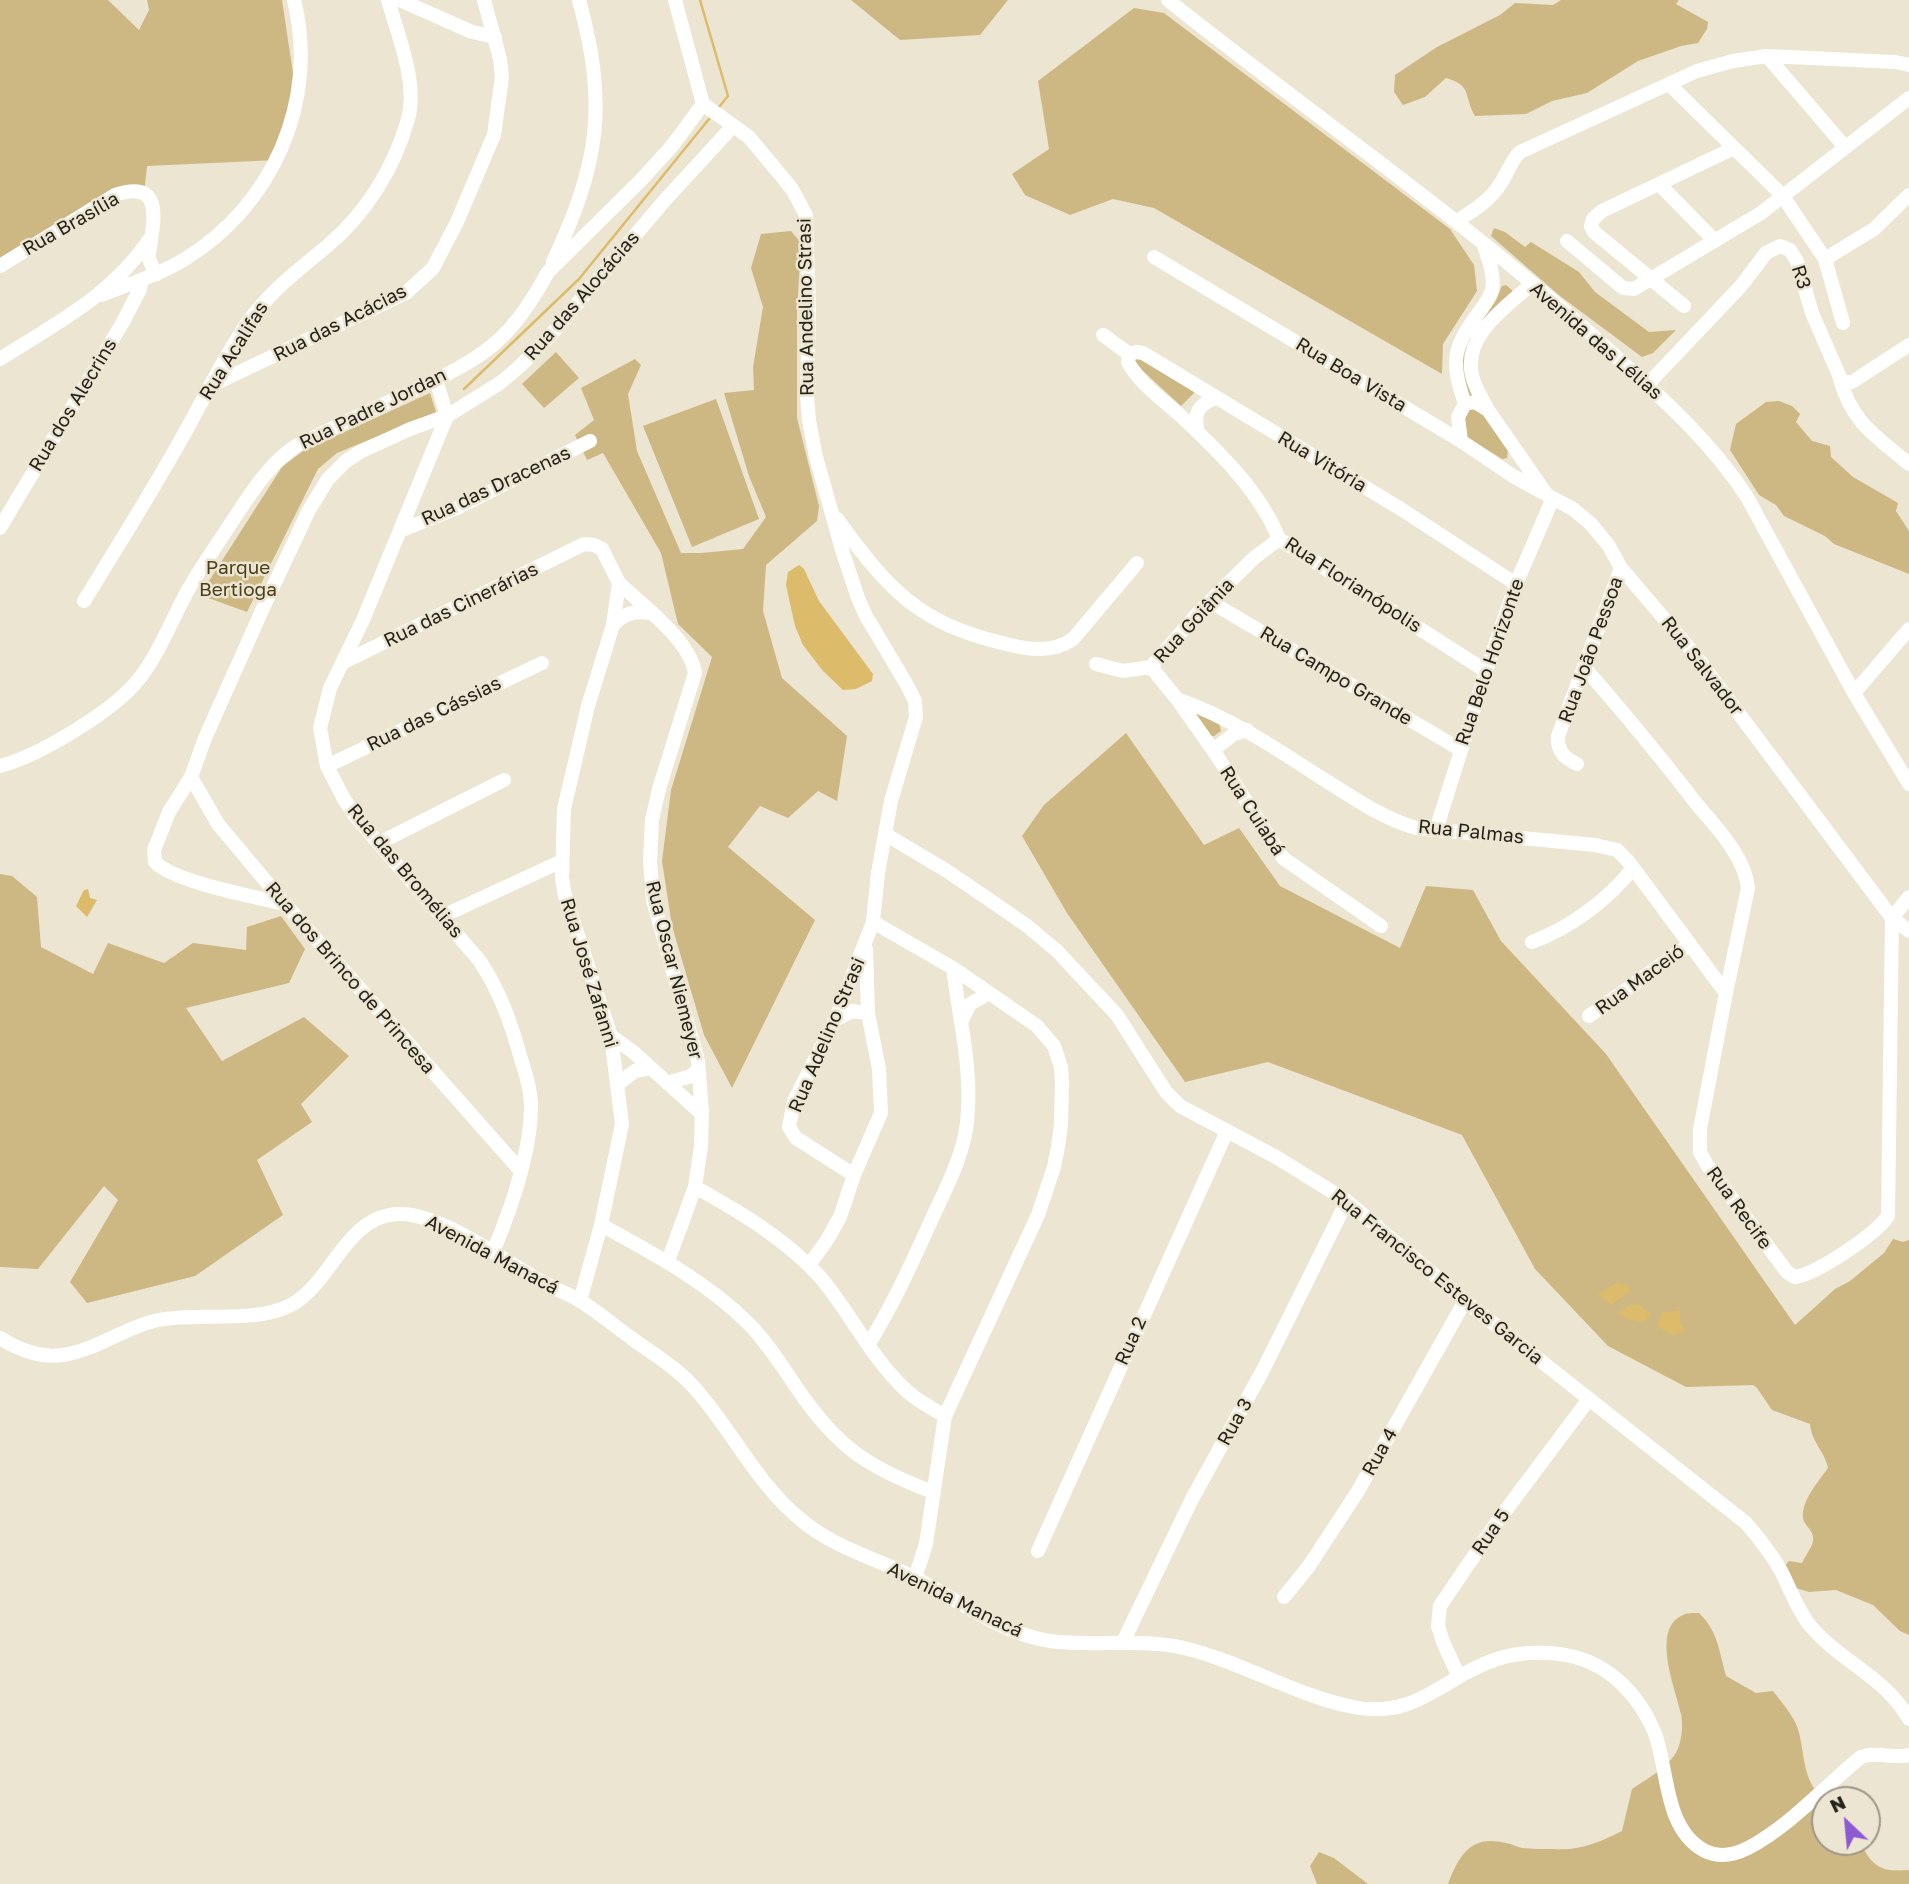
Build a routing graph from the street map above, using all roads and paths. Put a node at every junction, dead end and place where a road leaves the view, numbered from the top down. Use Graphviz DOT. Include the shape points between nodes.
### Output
graph roads {
  1 [pos="294,0"];
  2 [pos="388,0"];
  3 [pos="400,0"];
  4 [pos="484,0"];
  5 [pos="579,0"];
  6 [pos="675,0"];
  7 [pos="1168,0"];
  8 [pos="495,37"];
  9 [pos="1767,56"];
  10 [pos="1909,65"];
  11 [pos="1670,85"];
  12 [pos="1909,98"];
  13 [pos="703,104"];
  14 [pos="733,126"];
  15 [pos="1845,147"];
  16 [pos="1734,148"];
  17 [pos="1659,184"];
  18 [pos="1782,195"];
  19 [pos="1909,195"];
  20 [pos="1457,221"];
  21 [pos="570,223"];
  22 [pos="154,233"];
  23 [pos="587,233"];
  24 [pos="1567,241"];
  25 [pos="1715,241"];
  26 [pos="1482,242"];
  27 [pos="1154,257"];
  28 [pos="1825,259"];
  29 [pos="0,265"];
  30 [pos="548,272"];
  31 [pos="157,274"];
  32 [pos="1651,279"];
  33 [pos="141,280"];
  34 [pos="1532,284"];
  35 [pos="101,295"];
  36 [pos="1684,306"];
  37 [pos="1843,323"];
  38 [pos="1103,335"];
  39 [pos="1909,345"];
  40 [pos="1128,356"];
  41 [pos="0,359"];
  42 [pos="1840,379"];
  43 [pos="436,380"];
  44 [pos="1647,385"];
  45 [pos="210,386"];
  46 [pos="1215,398"];
  47 [pos="1465,404"];
  48 [pos="1488,410"];
  49 [pos="447,416"];
  50 [pos="1198,432"];
  51 [pos="590,441"];
  52 [pos="1461,441"];
  53 [pos="1518,453"];
  54 [pos="1909,464"];
  55 [pos="1503,470"];
  56 [pos="1550,496"];
  57 [pos="832,512"];
  58 [pos="0,528"];
  59 [pos="402,530"];
  60 [pos="1279,539"];
  61 [pos="1138,564"];
  62 [pos="1621,568"];
  63 [pos="619,583"];
  64 [pos="1516,584"];
  65 [pos="84,601"];
  66 [pos="1211,602"];
  67 [pos="649,613"];
  68 [pos="613,625"];
  69 [pos="1909,629"];
  70 [pos="342,663"];
  71 [pos="542,663"];
  72 [pos="1096,664"];
  73 [pos="1151,667"];
  74 [pos="1585,668"];
  75 [pos="1486,671"];
  76 [pos="1854,694"];
  77 [pos="1177,699"];
  78 [pos="1247,730"];
  79 [pos="1213,750"];
  80 [pos="1461,750"];
  81 [pos="1577,764"];
  82 [pos="0,765"];
  83 [pos="327,766"];
  84 [pos="191,777"];
  85 [pos="505,780"];
  86 [pos="1909,784"];
  87 [pos="1436,830"];
  88 [pos="886,834"];
  89 [pos="379,843"];
  90 [pos="562,861"];
  91 [pos="1633,868"];
  92 [pos="1909,897"];
  93 [pos="285,904"];
  94 [pos="443,916"];
  95 [pos="1892,918"];
  96 [pos="873,922"];
  97 [pos="1381,926"];
  98 [pos="1909,931"];
  99 [pos="1532,942"];
  100 [pos="1690,944"];
  101 [pos="865,945"];
  102 [pos="953,968"];
  103 [pos="989,993"];
  104 [pos="1726,993"];
  105 [pos="869,1013"];
  106 [pos="1590,1016"];
  107 [pos="835,1020"];
  108 [pos="960,1024"];
  109 [pos="611,1036"];
  110 [pos="651,1068"];
  111 [pos="698,1069"];
  112 [pos="667,1083"];
  113 [pos="618,1084"];
  114 [pos="702,1114"];
  115 [pos="1227,1131"];
  116 [pos="520,1170"];
  117 [pos="854,1175"];
  118 [pos="695,1187"];
  119 [pos="1347,1201"];
  120 [pos="601,1225"];
  121 [pos="493,1252"];
  122 [pos="668,1261"];
  123 [pos="809,1265"];
  124 [pos="580,1301"];
  125 [pos="1465,1301"];
  126 [pos="0,1338"];
  127 [pos="868,1345"];
  128 [pos="1589,1399"];
  129 [pos="945,1416"];
  130 [pos="933,1492"];
  131 [pos="1038,1551"];
  132 [pos="915,1578"];
  133 [pos="1284,1597"];
  134 [pos="1123,1642"];
  135 [pos="1459,1677"];
  136 [pos="1909,1719"];
  137 [pos="1909,1755"];
  1 -- 31 [label="street" via="300,75 291,124 277,160 263,185 205,247"];
  2 -- 45 [label="street, Rua Acalifas" via="411,94 409,116 392,162 355,218 262,304"];
  3 -- 8 [label="street" via="472,32"];
  4 -- 8 [label="street, Rua das Acácias"];
  5 -- 21 [label="street" via="593,56 596,126 588,170"];
  6 -- 13 [label="street"];
  7 -- 20 [label="street, Avenida das Lélias"];
  8 -- 45 [label="street, Rua das Acácias" via="502,76 494,135 433,268 397,298"];
  9 -- 10 [label="street"];
  9 -- 11 [label="street" via="1697,71"];
  9 -- 15 [label="street"];
  11 -- 16 [label="street"];
  11 -- 20 [label="street" via="1520,152 1498,189"];
  12 -- 15 [label="street"];
  13 -- 14 [label="street, Rua Andelino Strasi"];
  13 -- 23 [label="street, Rua Padre Jordan" via="672,146"];
  14 -- 49 [label="street, Rua das Alocácias" via="536,351 500,383"];
  14 -- 57 [label="street, Rua Andelino Strasi" via="763,152 806,215 809,420"];
  15 -- 18 [label="street"];
  16 -- 17 [label="street"];
  16 -- 18 [label="street"];
  17 -- 25 [label="street"];
  17 -- 32 [label="street" via="1602,211 1591,226"];
  18 -- 25 [label="street"];
  18 -- 28 [label="street"];
  19 -- 28 [label="street" via="1874,229"];
  20 -- 26 [label="street, Avenida das Lélias"];
  21 -- 23 [label="street"];
  21 -- 30 [label="street"];
  22 -- 29 [label="street, Rua Brasília" via="151,201 144,194 127,191"];
  22 -- 31 [label="street, Rua Brasília" via="149,258"];
  22 -- 35 [label="street"];
  23 -- 30 [label="street, Rua Padre Jordan"];
  24 -- 32 [label="street" via="1623,288 1634,289"];
  25 -- 32 [label="street"];
  26 -- 34 [label="street, Avenida das Lélias"];
  26 -- 47 [label="street" via="1492,287 1456,354"];
  27 -- 52 [label="street, Rua Boa Vista"];
  28 -- 37 [label="street"];
  30 -- 43 [label="street, Rua Padre Jordan" via="503,335 474,359"];
  31 -- 33 [label="street"];
  32 -- 36 [label="street"];
  33 -- 35 [label="street"];
  33 -- 58 [label="street, Rua dos Alecrins" via="123,322"];
  34 -- 44 [label="street, Avenida das Lélias"];
  34 -- 48 [label="street, Rua Salvador" via="1501,310 1476,342 1471,369"];
  35 -- 41 [label="street"];
  38 -- 40 [label="street"];
  39 -- 42 [label="street" via="1852,382"];
  40 -- 46 [label="street, Rua Vitória" via="1143,353"];
  40 -- 50 [label="street, Rua Florianópolis" via="1140,379"];
  42 -- 44 [label="street, R3" via="1812,313 1797,261 1790,250 1780,246 1766,253 1741,286"];
  42 -- 54 [label="street" via="1845,398 1863,425"];
  43 -- 49 [label="street"];
  43 -- 82 [label="street, Rua Padre Jordan" via="281,456 188,589 131,689 47,747"];
  44 -- 76 [label="street, Avenida das Lélias" via="1699,433 1732,474"];
  45 -- 65 [label="street, Rua Acalifas"];
  46 -- 50 [label="street" via="1197,411"];
  46 -- 64 [label="street, Rua Vitória"];
  47 -- 48 [label="street" via="1475,402"];
  47 -- 52 [label="street" via="1458,417"];
  48 -- 53 [label="street, Rua Salvador"];
  49 -- 59 [label="street, Rua das Bromélias"];
  49 -- 84 [label="street, Rua das Alocácias" via="360,452 328,479 264,606"];
  50 -- 60 [label="street, Rua Florianópolis" via="1254,494"];
  51 -- 59 [label="street, Rua das Dracenas" via="457,508"];
  52 -- 55 [label="street, Rua Boa Vista"];
  53 -- 55 [label="street"];
  53 -- 56 [label="street, Rua Salvador"];
  55 -- 56 [label="street, Rua Boa Vista"];
  56 -- 62 [label="street, Rua Salvador" via="1591,524"];
  56 -- 64 [label="street, Rua Belo Horizonte"];
  57 -- 61 [label="street" via="883,579 927,616 1015,646 1037,649 1066,644"];
  57 -- 88 [label="street, Rua Andelino Strasi" via="866,616 915,701 916,718"];
  59 -- 70 [label="street, Rua das Bromélias"];
  60 -- 66 [label="street, Rua Goiânia"];
  60 -- 75 [label="street, Rua Florianópolis"];
  62 -- 74 [label="street, Rua João Pessoa"];
  62 -- 95 [label="street, Rua Salvador" via="1695,655"];
  63 -- 67 [label="street, Rua Oscar Niemeyer"];
  63 -- 68 [label="street, Rua José Zafanni"];
  63 -- 70 [label="street, Rua das Cinerárias" via="602,549 579,546"];
  64 -- 75 [label="street, Rua Belo Horizonte"];
  66 -- 73 [label="street, Rua Goiânia"];
  66 -- 80 [label="street, Rua Campo Grande"];
  67 -- 68 [label="street" via="631,612"];
  67 -- 111 [label="street, Rua Oscar Niemeyer" via="681,643 695,673 659,789 650,861 653,900"];
  68 -- 90 [label="street, Rua José Zafanni" via="588,706 565,809"];
  69 -- 76 [label="street"];
  70 -- 83 [label="street, Rua das Bromélias" via="320,728"];
  71 -- 83 [label="street, Rua das Cássias"];
  72 -- 73 [label="street, Rua Goiânia" via="1123,671"];
  73 -- 77 [label="street, Rua Cuiabá"];
  74 -- 81 [label="street, Rua João Pessoa" via="1558,743 1561,752"];
  74 -- 104 [label="street, Rua Recife" via="1668,767 1745,874 1748,888"];
  75 -- 80 [label="street, Rua Belo Horizonte"];
  76 -- 86 [label="street, Avenida das Lélias"];
  77 -- 78 [label="street, Rua Palmas"];
  77 -- 79 [label="street, Rua Cuiabá"];
  78 -- 79 [label="street"];
  78 -- 87 [label="street, Rua Palmas" via="1379,813 1405,825"];
  79 -- 97 [label="street, Rua Cuiabá" via="1283,858"];
  80 -- 87 [label="street, Rua Belo Horizonte"];
  83 -- 89 [label="street, Rua das Bromélias" via="344,799"];
  84 -- 93 [label="street, Rua dos Brinco de Princesa" via="218,824"];
  84 -- 93 [label="street" via="159,835 154,857 158,865 198,881"];
  85 -- 89 [label="street"];
  87 -- 91 [label="street, Rua Palmas" via="1610,847 1623,854"];
  88 -- 96 [label="street, Rua Adelino Strasi"];
  88 -- 115 [label="street, Rua Francisco Esteves Garcia" via="1041,937 1117,1015 1173,1100"];
  89 -- 94 [label="street, Rua das Bromélias"];
  90 -- 94 [label="street"];
  90 -- 109 [label="street, Rua José Zafanni" via="565,896"];
  91 -- 99 [label="street" via="1618,887 1566,926"];
  91 -- 100 [label="street, Rua Palmas"];
  92 -- 95 [label="street"];
  93 -- 116 [label="street, Rua dos Brinco de Princesa"];
  94 -- 116 [label="street, Rua das Bromélias" via="496,986 514,1035 531,1108"];
  95 -- 98 [label="street, Rua Salvador"];
  95 -- 104 [label="street, Rua Recife" via="1890,1210 1878,1229 1800,1276 1787,1272 1700,1152 1700,1129"];
  96 -- 101 [label="street, Rua Adelino Strasi"];
  96 -- 102 [label="street"];
  100 -- 104 [label="street, Rua Palmas"];
  100 -- 106 [label="street, Rua Maceió"];
  101 -- 105 [label="street"];
  101 -- 107 [label="street, Rua Adelino Strasi"];
  102 -- 103 [label="street"];
  102 -- 108 [label="street"];
  103 -- 108 [label="street" via="970,1004"];
  103 -- 129 [label="street" via="1037,1026 1054,1046 1061,1067 1061,1124 1054,1167 1038,1215"];
  105 -- 107 [label="street" via="852,1011"];
  105 -- 117 [label="street" via="880,1069 881,1113"];
  107 -- 117 [label="street, Rua Adelino Strasi" via="794,1101 789,1127 796,1138"];
  108 -- 127 [label="street" via="967,1070 967,1122 961,1148 909,1274"];
  109 -- 110 [label="street"];
  109 -- 113 [label="street, Rua José Zafanni"];
  110 -- 112 [label="street"];
  110 -- 113 [label="street"];
  111 -- 112 [label="street"];
  111 -- 114 [label="street, Rua Oscar Niemeyer"];
  112 -- 114 [label="street"];
  113 -- 120 [label="street, Rua José Zafanni" via="622,1124"];
  114 -- 118 [label="street, Rua Oscar Niemeyer"];
  115 -- 119 [label="street, Rua Francisco Esteves Garcia"];
  115 -- 131 [label="street, Rua 2"];
  116 -- 121 [label="street, Rua das Bromélias"];
  117 -- 123 [label="street" via="827,1241"];
  118 -- 122 [label="street, Rua Oscar Niemeyer"];
  118 -- 123 [label="street" via="741,1212"];
  119 -- 125 [label="street, Rua Francisco Esteves Garcia"];
  119 -- 134 [label="street, Rua 3"];
  120 -- 122 [label="street"];
  120 -- 124 [label="street, Rua José Zafanni"];
  121 -- 124 [label="street, Avenida Manacá"];
  121 -- 126 [label="street, Avenida Manacá" via="419,1216 390,1215 358,1232 298,1300 277,1310 162,1320 64,1355 44,1356"];
  122 -- 130 [label="street" via="750,1325 839,1440 877,1469"];
  123 -- 127 [label="street"];
  124 -- 132 [label="street, Avenida Manacá" via="686,1378 765,1484 803,1522 825,1538"];
  125 -- 128 [label="street, Rua Francisco Esteves Garcia"];
  125 -- 133 [label="street, Rua 4" via="1358,1491"];
  127 -- 129 [label="street" via="909,1393"];
  128 -- 135 [label="street, Rua 5" via="1440,1606 1438,1626"];
  128 -- 136 [label="street, Rua Francisco Esteves Garcia" via="1746,1523 1772,1554 1807,1621 1834,1649 1880,1682"];
  129 -- 130 [label="street"];
  130 -- 132 [label="street" via="926,1544"];
  132 -- 134 [label="street, Avenida Manacá" via="1020,1635 1048,1641"];
  134 -- 135 [label="street, Avenida Manacá" via="1186,1649 1299,1692 1369,1710 1405,1706"];
  135 -- 137 [label="street, Avenida Manacá" via="1492,1660 1529,1654 1570,1656 1602,1669 1628,1689 1655,1734 1677,1820 1692,1842 1723,1856 1772,1833 1861,1757"];
}
